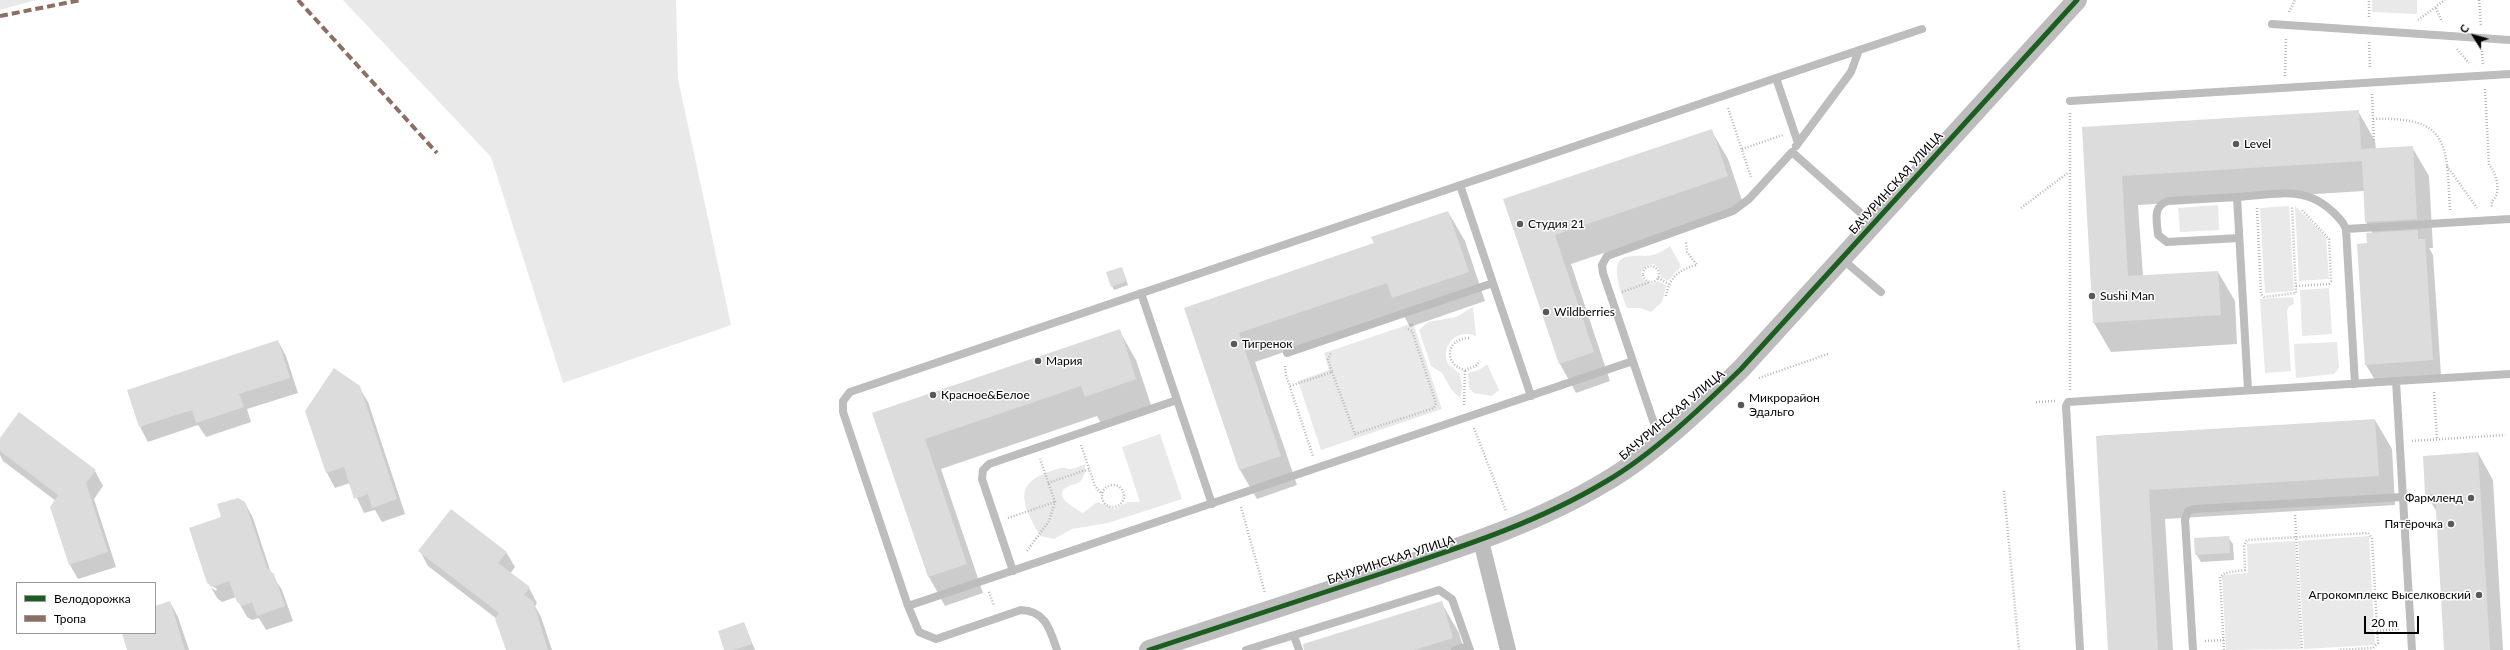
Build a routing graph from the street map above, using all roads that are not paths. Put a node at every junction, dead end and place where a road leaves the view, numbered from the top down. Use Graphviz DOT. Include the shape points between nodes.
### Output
graph roads {
  1 [pos="2077,0"];
  2 [pos="2272,24"];
  3 [pos="1922,29"];
  4 [pos="2510,40"];
  5 [pos="1859,50"];
  6 [pos="2510,74"];
  7 [pos="1776,78"];
  8 [pos="2070,101"];
  9 [pos="1798,143"];
  10 [pos="1792,152"];
  11 [pos="1460,185"];
  12 [pos="2237,197"];
  13 [pos="2510,219"];
  14 [pos="1873,224"];
  15 [pos="2346,229"];
  16 [pos="2239,238"];
  17 [pos="1842,259"];
  18 [pos="1493,283"];
  19 [pos="1881,292"];
  20 [pos="1141,293"];
  21 [pos="1287,353"];
  22 [pos="1633,361"];
  23 [pos="2510,374"];
  24 [pos="2396,381"];
  25 [pos="2355,384"];
  26 [pos="2248,390"];
  27 [pos="1531,396"];
  28 [pos="1177,400"];
  29 [pos="1660,441"];
  30 [pos="2403,496"];
  31 [pos="1212,504"];
  32 [pos="1480,541"];
  33 [pos="1013,571"];
  34 [pos="908,606"];
  35 [pos="1294,636"];
  36 [pos="2192,646"];
  37 [pos="1469,648"];
  38 [pos="1057,650"];
  39 [pos="1149,650"];
  40 [pos="1246,650"];
  41 [pos="1299,650"];
  42 [pos="1455,650"];
  43 [pos="1508,650"];
  44 [pos="2080,650"];
  45 [pos="2412,650"];
  1 -- 14 [label="street, БАЧУРИНСКАЯ УЛИЦА"];
  2 -- 4 [label="lane"];
  3 -- 5 [label="lane"];
  5 -- 7 [label="lane"];
  5 -- 9 [label="lane" via="1851,72"];
  6 -- 8 [label="lane"];
  7 -- 9 [label="lane"];
  7 -- 11 [label="lane"];
  9 -- 10 [label="lane"];
  10 -- 14 [label="lane"];
  10 -- 22 [label="lane" via="1756,191 1733,211 1607,256 1602,269"];
  11 -- 18 [label="lane"];
  11 -- 20 [label="lane"];
  12 -- 15 [label="lane" via="2298,193 2308,195 2340,219"];
  12 -- 16 [label="lane"];
  12 -- 16 [label="lane" via="2163,202 2157,211 2158,235 2170,242"];
  13 -- 15 [label="lane"];
  14 -- 17 [label="street, БАЧУРИНСКАЯ УЛИЦА"];
  15 -- 25 [label="lane"];
  16 -- 26 [label="lane"];
  17 -- 19 [label="lane"];
  17 -- 29 [label="street, БАЧУРИНСКАЯ УЛИЦА" via="1741,369 1694,414"];
  18 -- 21 [label="lane"];
  18 -- 27 [label="lane"];
  20 -- 28 [label="lane"];
  20 -- 34 [label="lane" via="850,392 845,396 843,412"];
  22 -- 27 [label="lane"];
  22 -- 29 [label="lane"];
  23 -- 24 [label="lane"];
  24 -- 25 [label="lane"];
  24 -- 30 [label="lane"];
  25 -- 26 [label="lane"];
  26 -- 44 [label="lane" via="2070,401 2066,406"];
  27 -- 31 [label="lane"];
  28 -- 31 [label="lane"];
  28 -- 33 [label="lane" via="1036,447 989,464 983,470 982,479"];
  29 -- 32 [label="street, БАЧУРИНСКАЯ УЛИЦА" via="1629,466 1578,498"];
  30 -- 36 [label="lane" via="2194,509 2186,513"];
  30 -- 45 [label="lane"];
  31 -- 33 [label="lane"];
  32 -- 39 [label="street, БАЧУРИНСКАЯ УЛИЦА"];
  32 -- 43 [label="street"];
  33 -- 34 [label="lane"];
  34 -- 38 [label="lane" via="919,632 936,638 1021,610 1038,614 1048,624"];
  35 -- 37 [label="lane" via="1439,590 1452,599"];
  35 -- 40 [label="lane"];
  35 -- 41 [label="lane"];
  37 -- 42 [label="lane"];
}
